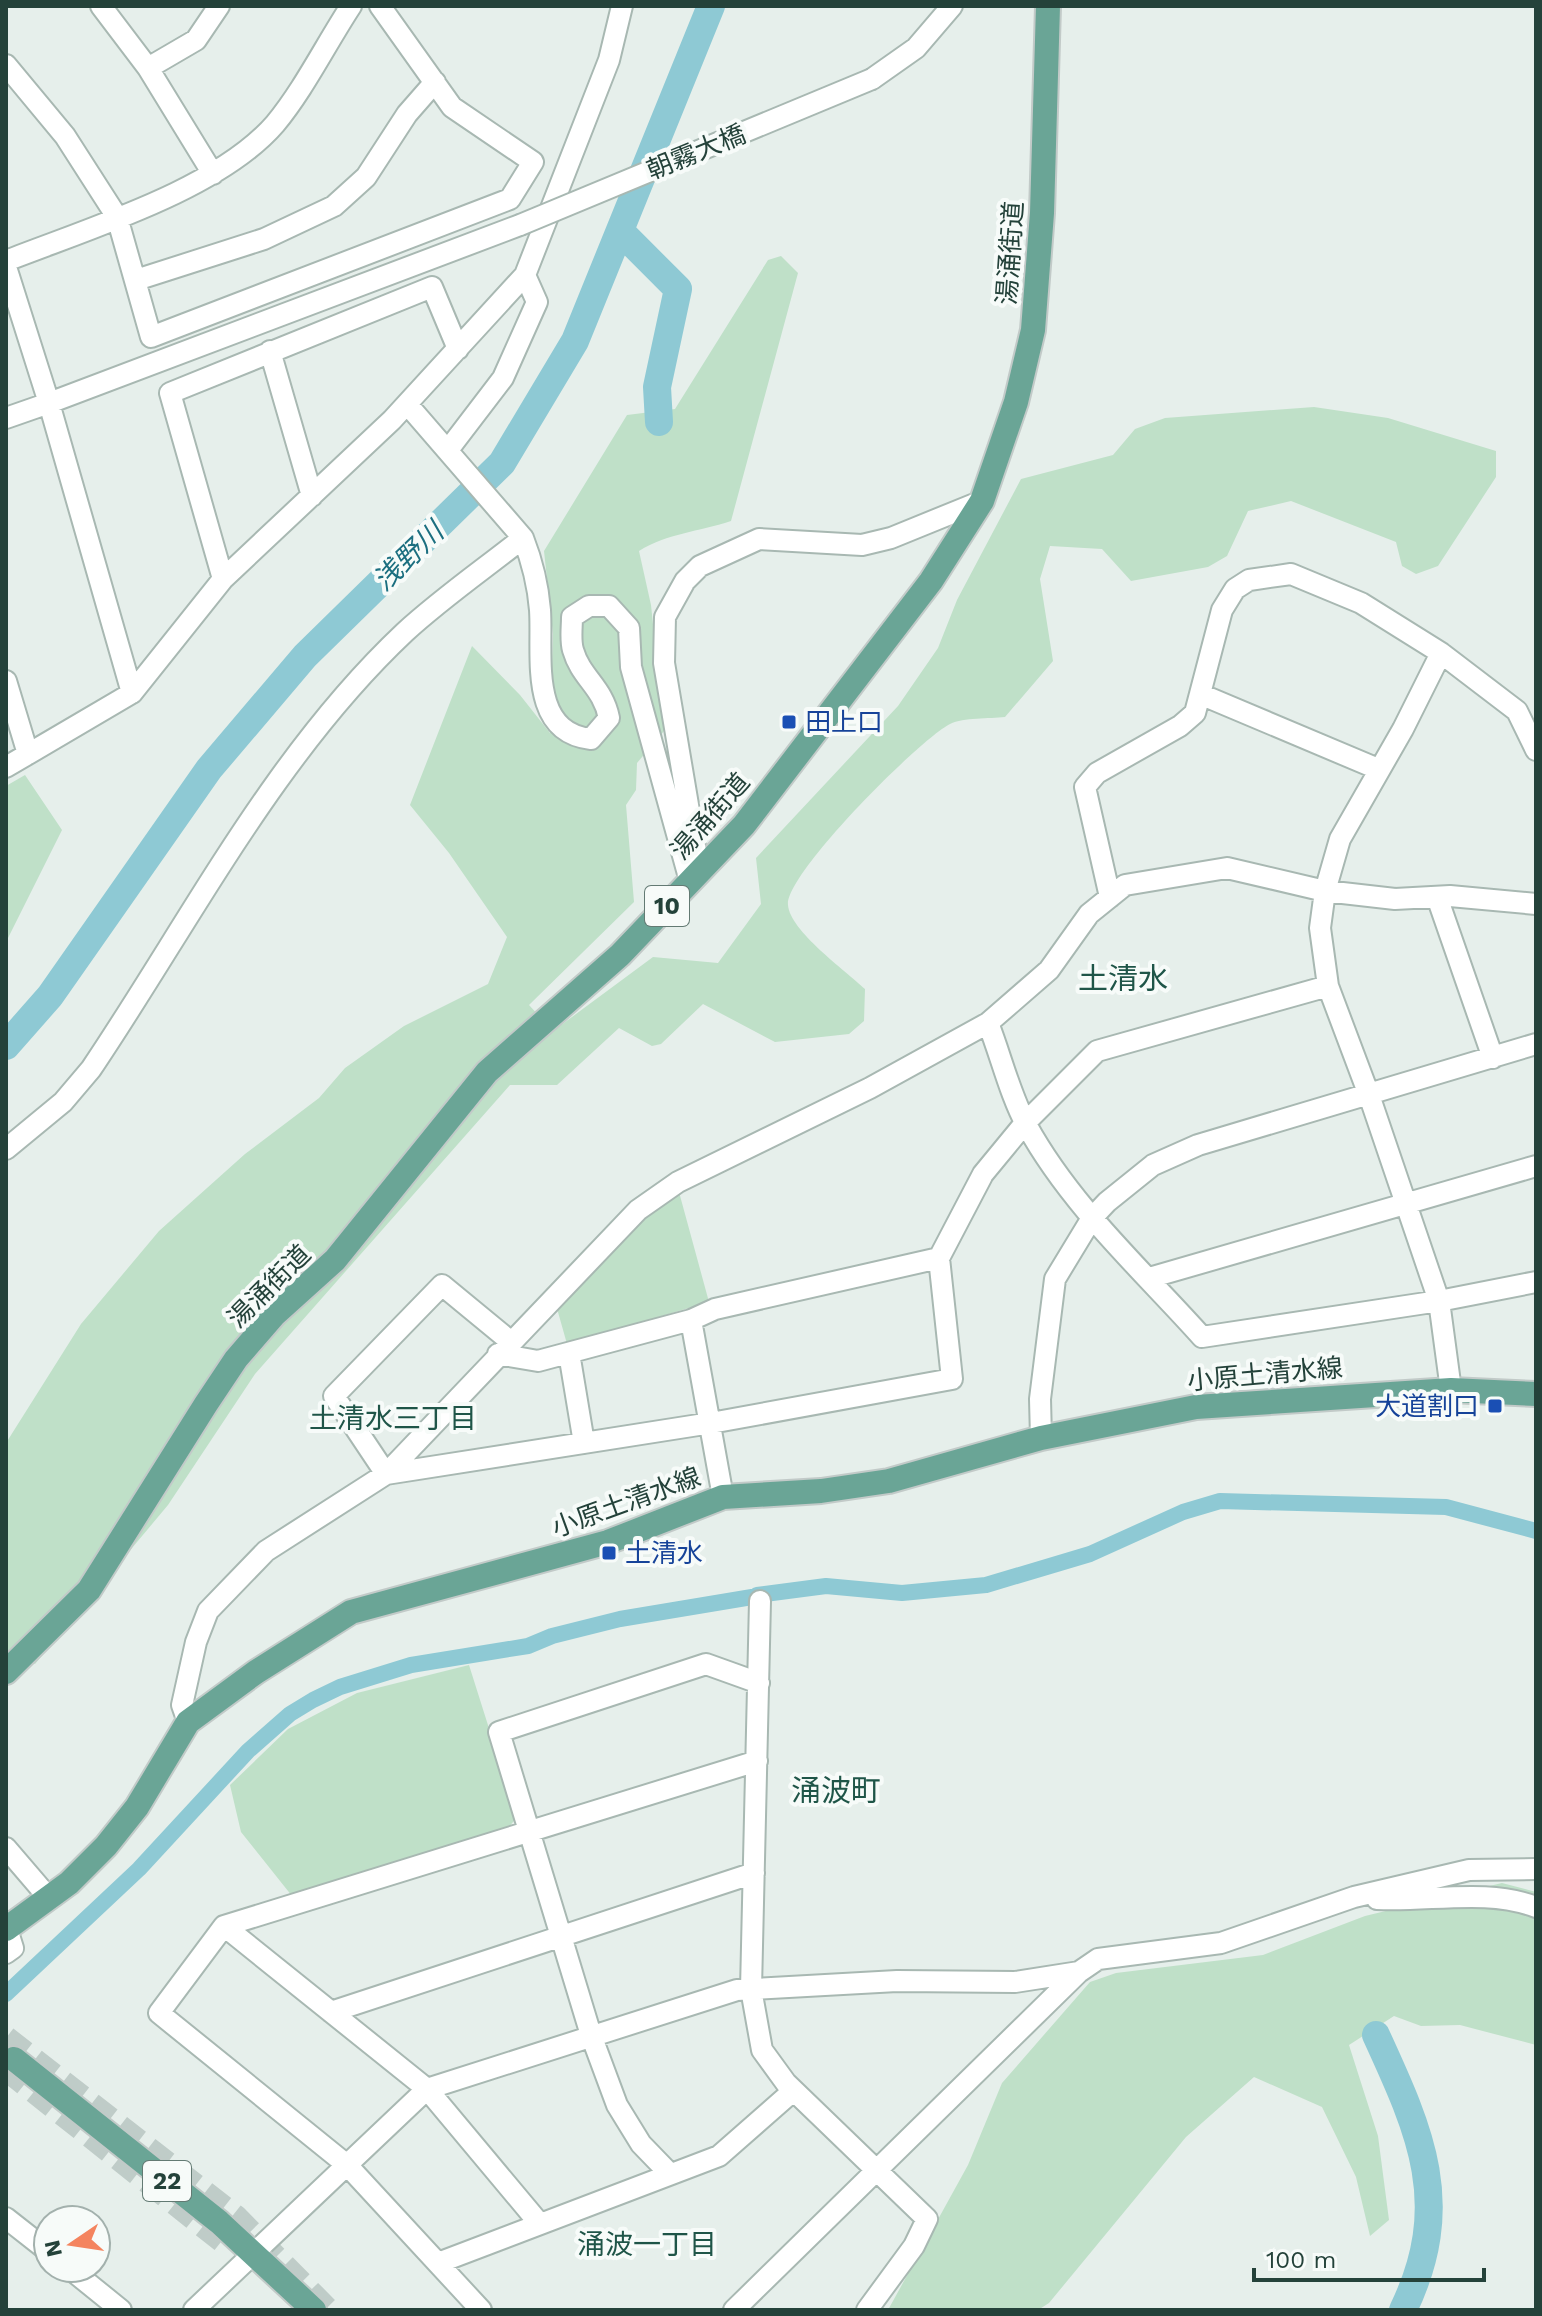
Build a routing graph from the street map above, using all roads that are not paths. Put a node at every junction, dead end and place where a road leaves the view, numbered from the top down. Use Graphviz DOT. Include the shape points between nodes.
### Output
graph roads {
  1 [pos="101,6"];
  2 [pos="219,6"];
  3 [pos="351,6"];
  4 [pos="380,6"];
  5 [pos="622,6"];
  6 [pos="952,6"];
  7 [pos="1048,6"];
  8 [pos="6,65"];
  9 [pos="148,68"];
  10 [pos="435,82"];
  11 [pos="213,174"];
  12 [pos="117,217"];
  13 [pos="6,264"];
  14 [pos="525,275"];
  15 [pos="136,280"];
  16 [pos="458,349"];
  17 [pos="270,351"];
  18 [pos="49,403"];
  19 [pos="407,404"];
  20 [pos="6,418"];
  21 [pos="450,453"];
  22 [pos="312,496"];
  23 [pos="982,501"];
  24 [pos="518,531"];
  25 [pos="223,579"];
  26 [pos="1441,653"];
  27 [pos="6,681"];
  28 [pos="132,693"];
  29 [pos="1200,694"];
  30 [pos="1536,750"];
  31 [pos="28,754"];
  32 [pos="6,767"];
  33 [pos="1378,769"];
  34 [pos="695,876"];
  35 [pos="1325,891"];
  36 [pos="1110,897"];
  37 [pos="1437,897"];
  38 [pos="1536,904"];
  39 [pos="1328,986"];
  40 [pos="988,1023"];
  41 [pos="1536,1044"];
  42 [pos="1493,1058"];
  43 [pos="1369,1095"];
  44 [pos="1025,1123"];
  45 [pos="6,1149"];
  46 [pos="1536,1166"];
  47 [pos="1404,1203"];
  48 [pos="1092,1218"];
  49 [pos="939,1258"];
  50 [pos="1149,1278"];
  51 [pos="1536,1282"];
  52 [pos="1439,1301"];
  53 [pos="691,1320"];
  54 [pos="504,1348"];
  55 [pos="569,1353"];
  56 [pos="1451,1390"];
  57 [pos="1536,1394"];
  58 [pos="711,1423"];
  59 [pos="1041,1438"];
  60 [pos="584,1443"];
  61 [pos="386,1474"];
  62 [pos="723,1497"];
  63 [pos="760,1601"];
  64 [pos="6,1672"];
  65 [pos="759,1683"];
  66 [pos="188,1722"];
  67 [pos="757,1761"];
  68 [pos="529,1831"];
  69 [pos="6,1848"];
  70 [pos="1536,1869"];
  71 [pos="754,1873"];
  72 [pos="48,1897"];
  73 [pos="1354,1897"];
  74 [pos="1536,1907"];
  75 [pos="224,1926"];
  76 [pos="6,1929"];
  77 [pos="561,1935"];
  78 [pos="6,1953"];
  79 [pos="1079,1972"];
  80 [pos="751,1989"];
  81 [pos="331,2012"];
  82 [pos="591,2035"];
  83 [pos="14,2059"];
  84 [pos="427,2089"];
  85 [pos="793,2091"];
  86 [pos="347,2165"];
  87 [pos="875,2169"];
  88 [pos="670,2174"];
  89 [pos="6,2218"];
  90 [pos="539,2223"];
  91 [pos="32,2238"];
  92 [pos="256,2253"];
  93 [pos="438,2263"];
  94 [pos="89,2284"];
  95 [pos="121,2310"];
  96 [pos="194,2310"];
  97 [pos="314,2310"];
  98 [pos="481,2310"];
  99 [pos="734,2310"];
  100 [pos="867,2310"];
  1 -- 9 [label="street"];
  2 -- 9 [label="street" via="196,40"];
  3 -- 11 [label="street" via="275,124"];
  4 -- 10 [label="street"];
  5 -- 14 [label="street" via="609,60"];
  6 -- 18 [label="street, 朝霧大橋, bridge" via="916,48 872,79 520,225"];
  7 -- 23 [label="main road, 湯涌街道 / 10" via="1033,330 1016,402"];
  8 -- 12 [label="street" via="65,136"];
  9 -- 11 [label="street"];
  10 -- 15 [label="street" via="366,177 334,206 264,239"];
  10 -- 15 [label="street" via="452,107 533,162 510,199 151,337"];
  11 -- 12 [label="street"];
  12 -- 13 [label="street"];
  12 -- 15 [label="street"];
  13 -- 18 [label="street"];
  14 -- 16 [label="street"];
  14 -- 21 [label="street" via="537,302 503,378"];
  16 -- 17 [label="street" via="432,287"];
  16 -- 19 [label="street"];
  17 -- 22 [label="street"];
  17 -- 25 [label="street" via="170,393"];
  18 -- 20 [label="street, 朝霧大橋"];
  18 -- 28 [label="street"];
  19 -- 21 [label="street"];
  19 -- 22 [label="street"];
  21 -- 24 [label="street"];
  22 -- 25 [label="street"];
  23 -- 34 [label="main road, 湯涌街道 / 10" via="931,581 744,825"];
  23 -- 34 [label="street" via="862,545 759,539 700,566 685,581 665,617 664,663"];
  24 -- 34 [label="street" via="533,563 546,701 558,725 576,737 591,739 609,718 605,697 572,649 572,617 589,606 609,606 629,628 631,667"];
  24 -- 45 [label="street" via="404,633 338,706 277,783 91,1069 63,1102"];
  25 -- 28 [label="street"];
  26 -- 29 [label="street" via="1332,589 1291,574 1249,580 1235,589 1222,610"];
  26 -- 30 [label="street" via="1517,711"];
  26 -- 33 [label="street"];
  27 -- 31 [label="street"];
  28 -- 31 [label="street"];
  29 -- 33 [label="street"];
  29 -- 36 [label="street" via="1195,713 1180,726 1097,773 1085,787"];
  31 -- 32 [label="street"];
  33 -- 35 [label="street" via="1340,839"];
  34 -- 64 [label="main road, 湯涌街道 / 10" via="620,955 487,1072 335,1260 275,1314 236,1359 89,1590"];
  35 -- 36 [label="street" via="1227,868 1125,885"];
  35 -- 37 [label="street" via="1395,899"];
  35 -- 39 [label="street" via="1320,928"];
  36 -- 40 [label="street" via="1089,914 1049,970"];
  37 -- 38 [label="street"];
  37 -- 42 [label="street"];
  39 -- 43 [label="street"];
  39 -- 44 [label="street" via="1097,1051"];
  40 -- 44 [label="street"];
  40 -- 54 [label="street" via="678,1182 638,1210"];
  41 -- 42 [label="street"];
  42 -- 43 [label="street"];
  43 -- 47 [label="street"];
  43 -- 48 [label="street" via="1198,1145 1153,1165"];
  44 -- 48 [label="street"];
  44 -- 49 [label="street" via="983,1174"];
  46 -- 47 [label="street"];
  47 -- 50 [label="street"];
  47 -- 52 [label="street"];
  48 -- 50 [label="street"];
  48 -- 59 [label="street" via="1055,1279 1041,1392"];
  49 -- 53 [label="street" via="715,1309"];
  49 -- 58 [label="street" via="952,1379"];
  50 -- 52 [label="street" via="1202,1337"];
  51 -- 52 [label="street"];
  52 -- 56 [label="street"];
  53 -- 55 [label="street"];
  53 -- 58 [label="street"];
  54 -- 55 [label="street" via="538,1361"];
  54 -- 61 [label="street"];
  54 -- 61 [label="street" via="442,1285 334,1396"];
  55 -- 60 [label="street"];
  56 -- 57 [label="main road, 小原土清水線"];
  56 -- 59 [label="main road, 小原土清水線" via="1196,1407"];
  58 -- 60 [label="street"];
  58 -- 62 [label="street"];
  59 -- 62 [label="main road, 小原土清水線" via="889,1481"];
  60 -- 61 [label="street"];
  61 -- 66 [label="street" via="266,1551 208,1611 182,1705"];
  62 -- 66 [label="main road, 小原土清水線" via="594,1547 351,1612"];
  63 -- 65 [label="street"];
  65 -- 67 [label="street"];
  65 -- 68 [label="street" via="706,1664 499,1732"];
  66 -- 72 [label="main road, 小原土清水線" via="137,1807 106,1846"];
  67 -- 68 [label="street"];
  67 -- 71 [label="street"];
  68 -- 75 [label="street"];
  68 -- 77 [label="street"];
  69 -- 72 [label="street"];
  70 -- 73 [label="street" via="1469,1870"];
  71 -- 77 [label="street"];
  71 -- 80 [label="street"];
  72 -- 76 [label="main road, 小原土清水線"];
  73 -- 74 [label="street" via="1486,1897"];
  73 -- 79 [label="street" via="1221,1943 1098,1959"];
  75 -- 81 [label="street"];
  75 -- 86 [label="street" via="159,2013"];
  76 -- 78 [label="street" via="13,1948"];
  77 -- 81 [label="street"];
  77 -- 82 [label="street"];
  79 -- 80 [label="street" via="1015,1982 897,1981"];
  79 -- 87 [label="street"];
  80 -- 82 [label="street"];
  80 -- 85 [label="street" via="762,2050"];
  81 -- 84 [label="street"];
  82 -- 84 [label="street"];
  82 -- 88 [label="street" via="617,2105 641,2144"];
  83 -- 92 [label="main road, 22"];
  84 -- 86 [label="street"];
  84 -- 90 [label="street"];
  85 -- 87 [label="street"];
  85 -- 88 [label="street" via="719,2156"];
  86 -- 92 [label="street"];
  86 -- 93 [label="street"];
  87 -- 99 [label="street"];
  87 -- 100 [label="street" via="927,2219 914,2246"];
  88 -- 90 [label="street"];
  89 -- 91 [label="street"];
  90 -- 93 [label="street"];
  92 -- 96 [label="street"];
  92 -- 97 [label="main road, 22"];
  93 -- 98 [label="street"];
  94 -- 95 [label="street"];
}
